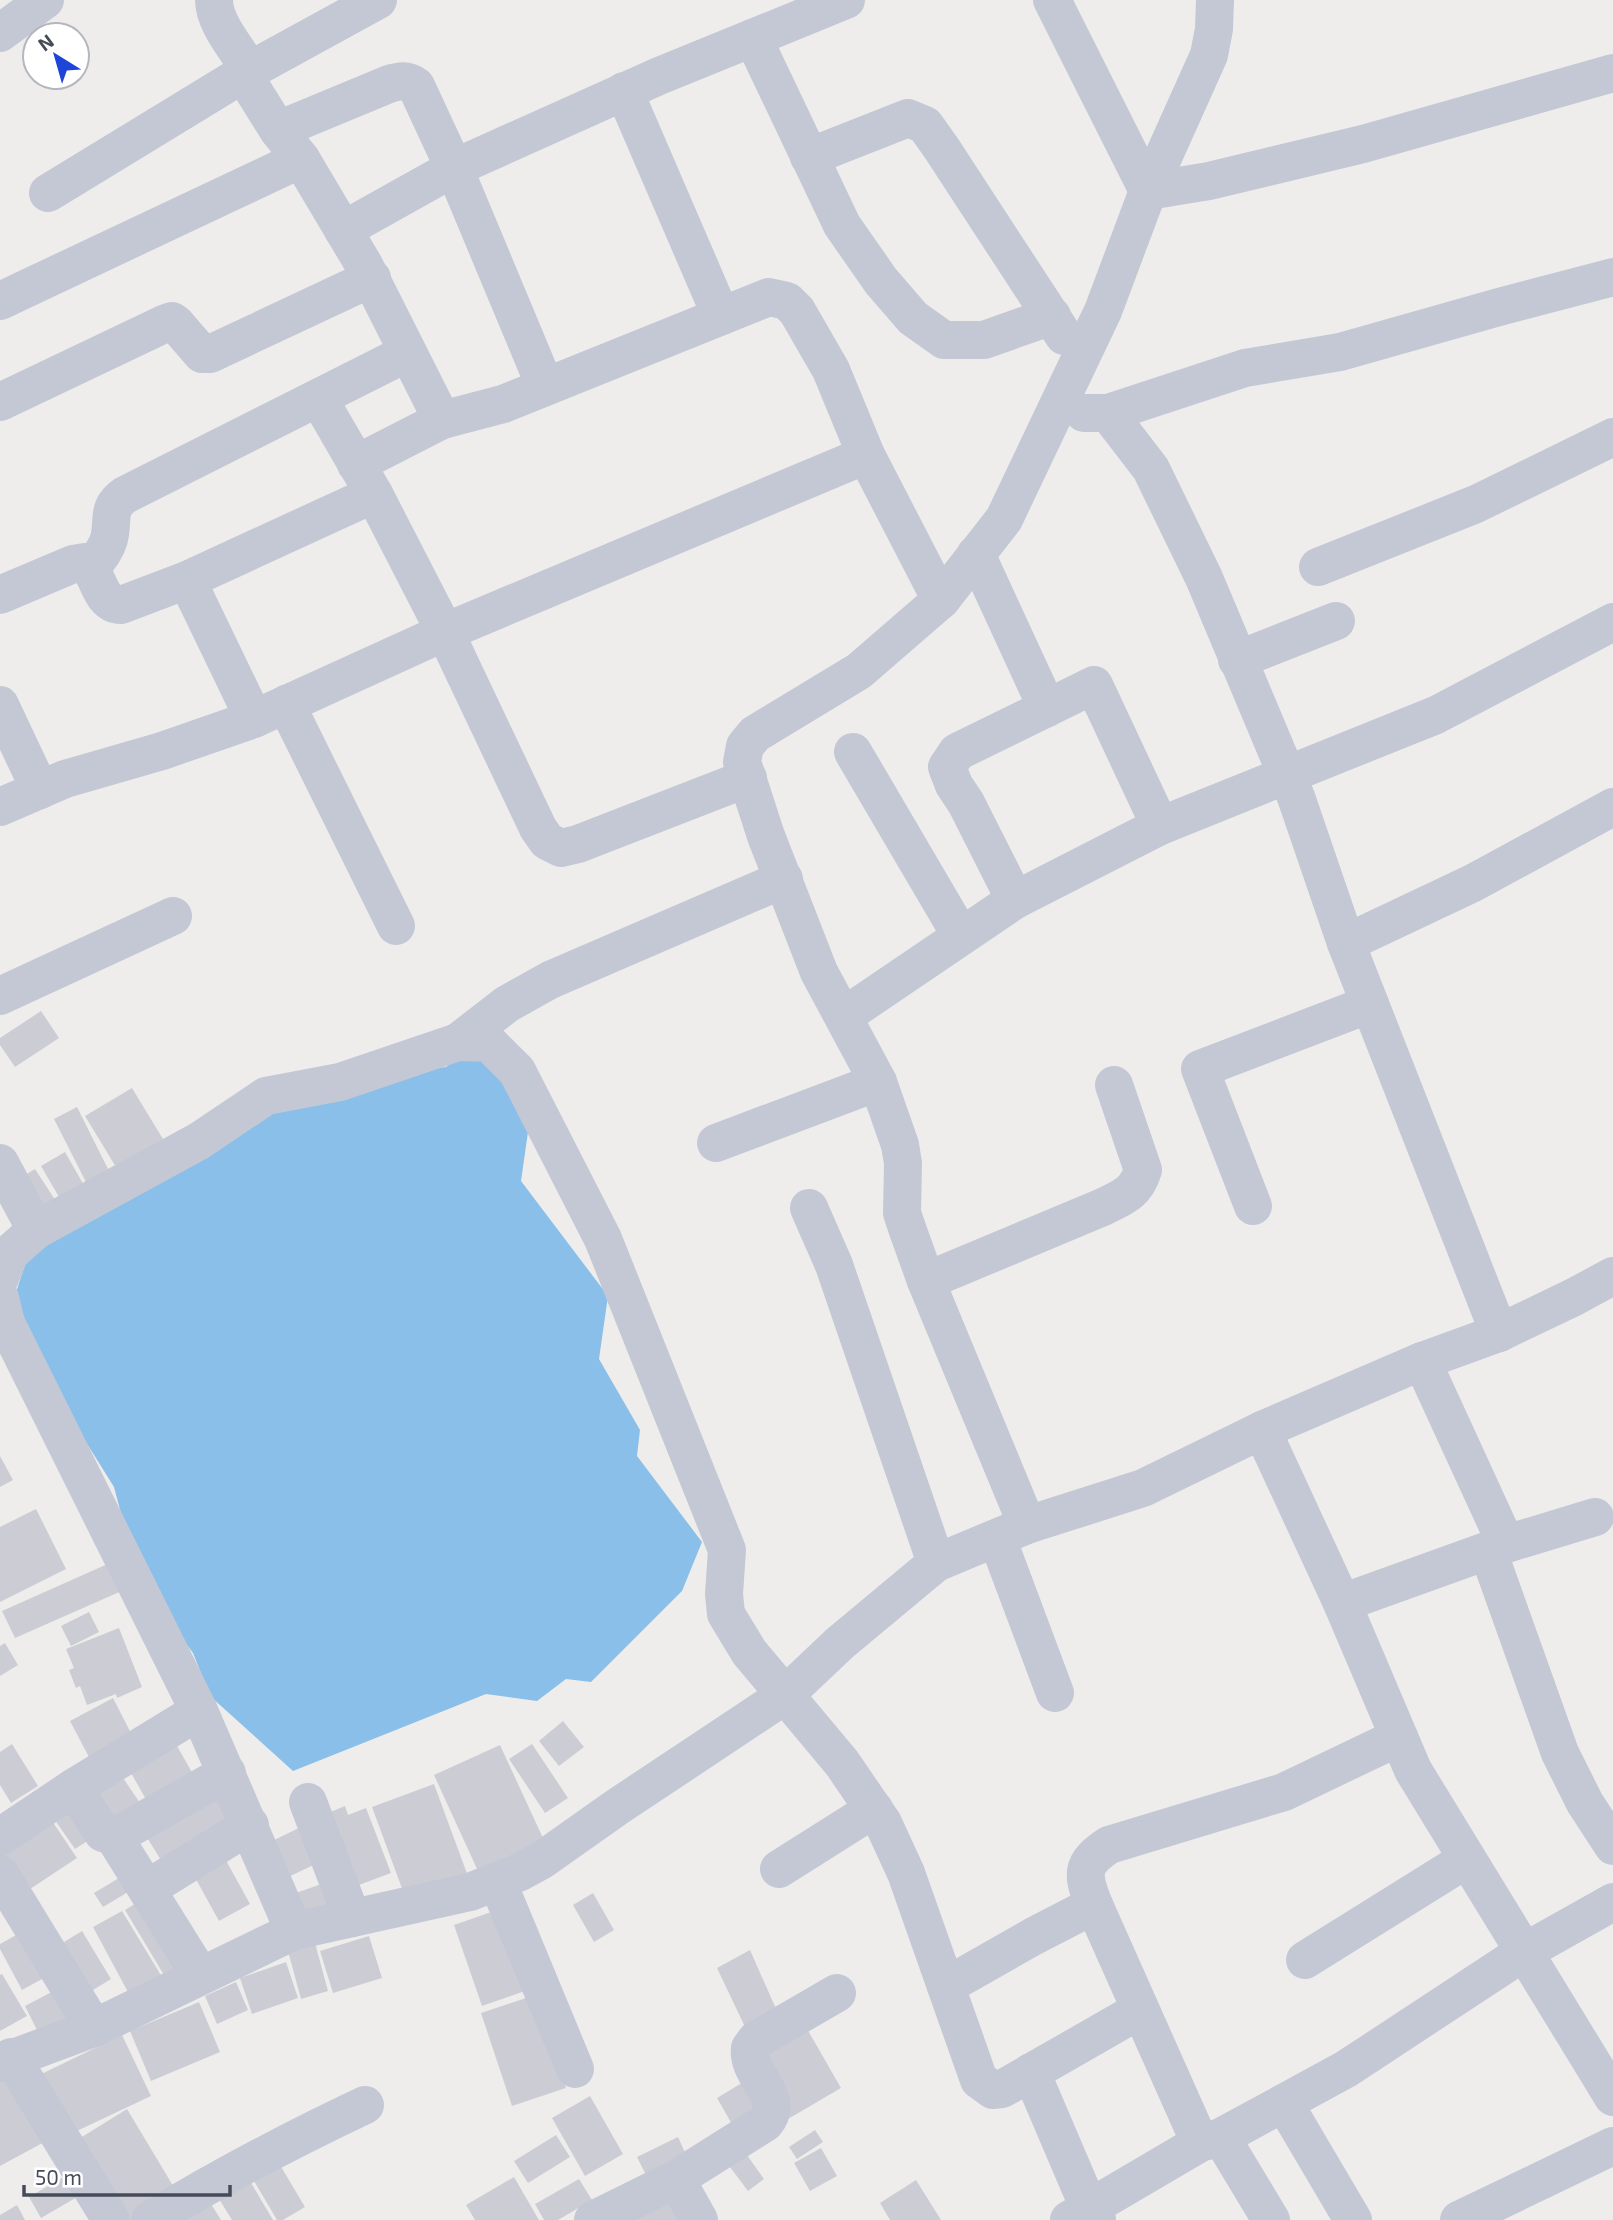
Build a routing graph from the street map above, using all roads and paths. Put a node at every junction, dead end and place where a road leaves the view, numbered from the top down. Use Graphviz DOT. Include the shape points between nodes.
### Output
graph roads {
  1 [pos="45,0"];
  2 [pos="214,0"];
  3 [pos="378,0"];
  4 [pos="846,0"];
  5 [pos="1052,0"];
  6 [pos="1215,0"];
  7 [pos="0,33"];
  8 [pos="753,38"];
  9 [pos="247,72"];
  10 [pos="1613,73"];
  11 [pos="624,91"];
  12 [pos="278,130"];
  13 [pos="809,157"];
  14 [pos="301,159"];
  15 [pos="454,169"];
  16 [pos="1148,191"];
  17 [pos="48,193"];
  18 [pos="343,230"];
  19 [pos="1613,277"];
  20 [pos="372,278"];
  21 [pos="0,301"];
  22 [pos="721,316"];
  23 [pos="1052,316"];
  24 [pos="407,354"];
  25 [pos="1079,362"];
  26 [pos="545,386"];
  27 [pos="319,399"];
  28 [pos="0,402"];
  29 [pos="1055,412"];
  30 [pos="1108,413"];
  31 [pos="442,420"];
  32 [pos="1613,437"];
  33 [pos="866,456"];
  34 [pos="365,479"];
  35 [pos="976,554"];
  36 [pos="1318,567"];
  37 [pos="91,568"];
  38 [pos="187,580"];
  39 [pos="0,595"];
  40 [pos="940,600"];
  41 [pos="1336,621"];
  42 [pos="1613,622"];
  43 [pos="445,632"];
  44 [pos="1237,660"];
  45 [pos="0,705"];
  46 [pos="1047,708"];
  47 [pos="270,711"];
  48 [pos="853,752"];
  49 [pos="1287,775"];
  50 [pos="748,778"];
  51 [pos="40,790"];
  52 [pos="0,807"];
  53 [pos="1609,822"];
  54 [pos="1160,826"];
  55 [pos="784,879"];
  56 [pos="1015,900"];
  57 [pos="173,916"];
  58 [pos="396,926"];
  59 [pos="961,936"];
  60 [pos="1346,943"];
  61 [pos="0,996"];
  62 [pos="1370,1004"];
  63 [pos="844,1016"];
  64 [pos="458,1042"];
  65 [pos="878,1082"];
  66 [pos="1114,1085"];
  67 [pos="716,1143"];
  68 [pos="0,1163"];
  69 [pos="1253,1206"];
  70 [pos="809,1208"];
  71 [pos="36,1230"];
  72 [pos="1613,1276"];
  73 [pos="0,1278"];
  74 [pos="926,1281"];
  75 [pos="0,1298"];
  76 [pos="1499,1333"];
  77 [pos="1422,1361"];
  78 [pos="1262,1430"];
  79 [pos="1595,1517"];
  80 [pos="1012,1531"];
  81 [pos="1497,1548"];
  82 [pos="936,1563"];
  83 [pos="1342,1603"];
  84 [pos="1055,1693"];
  85 [pos="784,1696"];
  86 [pos="199,1711"];
  87 [pos="1399,1737"];
  88 [pos="227,1773"];
  89 [pos="73,1788"];
  90 [pos="309,1802"];
  91 [pos="874,1809"];
  92 [pos="250,1825"];
  93 [pos="0,1837"];
  94 [pos="114,1837"];
  95 [pos="1613,1846"];
  96 [pos="1467,1859"];
  97 [pos="779,1869"];
  98 [pos="0,1874"];
  99 [pos="498,1883"];
  100 [pos="147,1889"];
  101 [pos="1613,1902"];
  102 [pos="1094,1905"];
  103 [pos="352,1918"];
  104 [pos="294,1931"];
  105 [pos="1524,1952"];
  106 [pos="1305,1960"];
  107 [pos="200,1975"];
  108 [pos="946,1986"];
  109 [pos="837,1993"];
  110 [pos="1140,2010"];
  111 [pos="94,2028"];
  112 [pos="6,2060"];
  113 [pos="575,2069"];
  114 [pos="1031,2072"];
  115 [pos="1613,2097"];
  116 [pos="1284,2103"];
  117 [pos="365,2105"];
  118 [pos="1211,2140"];
  119 [pos="1612,2150"];
  120 [pos="676,2179"];
  121 [pos="1085,2216"];
  122 [pos="111,2220"];
  123 [pos="150,2220"];
  124 [pos="593,2220"];
  125 [pos="699,2220"];
  126 [pos="1271,2220"];
  127 [pos="1353,2220"];
  128 [pos="1459,2220"];
  1 -- 7 [label="street"];
  2 -- 9 [label="street"];
  3 -- 9 [label="street"];
  4 -- 8 [label="street"];
  5 -- 16 [label="street"];
  6 -- 16 [label="street" via="1209,55"];
  8 -- 11 [label="street"];
  8 -- 13 [label="street"];
  9 -- 12 [label="street"];
  9 -- 17 [label="street"];
  10 -- 16 [label="street" via="1363,144"];
  11 -- 15 [label="street"];
  11 -- 22 [label="street"];
  12 -- 14 [label="street"];
  12 -- 15 [label="street" via="370,90 410,81 422,97"];
  13 -- 23 [label="street" via="842,225 881,281 913,318 944,340 984,340"];
  13 -- 23 [label="street" via="908,118 925,125"];
  14 -- 18 [label="street"];
  14 -- 21 [label="street"];
  15 -- 18 [label="street"];
  15 -- 26 [label="street"];
  16 -- 25 [label="street"];
  18 -- 20 [label="street"];
  19 -- 30 [label="street" via="1340,352 1245,369"];
  20 -- 24 [label="street"];
  20 -- 28 [label="street" via="210,354 202,354 172,321"];
  22 -- 26 [label="street"];
  22 -- 33 [label="street" via="769,297 787,301 831,369"];
  23 -- 25 [label="street"];
  24 -- 27 [label="street"];
  24 -- 31 [label="street"];
  25 -- 29 [label="street"];
  26 -- 31 [label="street" via="503,404"];
  27 -- 34 [label="street"];
  27 -- 37 [label="street" via="116,501 108,543"];
  29 -- 30 [label="street"];
  29 -- 35 [label="street" via="1004,519"];
  30 -- 44 [label="street" via="1151,469 1204,578"];
  31 -- 34 [label="street"];
  32 -- 36 [label="street" via="1476,504"];
  33 -- 40 [label="street"];
  33 -- 43 [label="street"];
  34 -- 38 [label="street"];
  34 -- 43 [label="street"];
  35 -- 40 [label="street"];
  35 -- 46 [label="street"];
  37 -- 38 [label="street" via="101,592 113,605"];
  37 -- 39 [label="street" via="85,562 73,564"];
  38 -- 47 [label="street"];
  40 -- 50 [label="street" via="859,671 755,734 743,754"];
  41 -- 44 [label="street"];
  42 -- 49 [label="street" via="1436,715"];
  43 -- 47 [label="street"];
  43 -- 50 [label="street" via="538,828 547,841 561,848"];
  44 -- 49 [label="street"];
  45 -- 51 [label="street"];
  46 -- 54 [label="street" via="1094,685"];
  46 -- 56 [label="street" via="957,752 947,767"];
  47 -- 51 [label="street"];
  47 -- 58 [label="street"];
  48 -- 59 [label="street"];
  49 -- 54 [label="street"];
  49 -- 60 [label="street"];
  50 -- 55 [label="street"];
  51 -- 52 [label="street"];
  53 -- 60 [label="street"];
  54 -- 56 [label="street"];
  55 -- 63 [label="street" via="819,972"];
  55 -- 64 [label="street" via="550,980 507,1004"];
  56 -- 59 [label="street"];
  57 -- 61 [label="street"];
  59 -- 63 [label="street"];
  60 -- 62 [label="street"];
  62 -- 69 [label="street" via="1200,1069"];
  62 -- 76 [label="street"];
  63 -- 65 [label="street"];
  64 -- 71 [label="street" via="340,1082 266,1096 199,1141"];
  64 -- 85 [label="street" via="489,1043 517,1071 603,1240 727,1550 726,1614 748,1652"];
  65 -- 67 [label="street"];
  65 -- 74 [label="street" via="900,1146 902,1213"];
  66 -- 74 [label="street" via="1143,1170 1139,1184 1103,1207"];
  68 -- 71 [label="street"];
  70 -- 82 [label="street" via="834,1265"];
  71 -- 73 [label="street" via="10,1253"];
  72 -- 76 [label="street"];
  74 -- 80 [label="street"];
  75 -- 86 [label="street" via="6,1323"];
  76 -- 77 [label="street"];
  77 -- 78 [label="street"];
  77 -- 81 [label="street"];
  78 -- 80 [label="street" via="1143,1488"];
  78 -- 83 [label="street"];
  79 -- 81 [label="street"];
  80 -- 82 [label="street"];
  80 -- 84 [label="street"];
  81 -- 83 [label="street"];
  81 -- 95 [label="street" via="1560,1753"];
  82 -- 85 [label="street"];
  83 -- 87 [label="street"];
  85 -- 91 [label="street" via="842,1763"];
  85 -- 99 [label="street" via="542,1860"];
  86 -- 88 [label="street"];
  86 -- 89 [label="street"];
  87 -- 96 [label="street" via="1413,1770"];
  87 -- 102 [label="street" via="1284,1792 1109,1845 1086,1866 1087,1889"];
  88 -- 92 [label="street"];
  88 -- 94 [label="street"];
  89 -- 93 [label="street"];
  89 -- 94 [label="street" via="103,1833"];
  90 -- 103 [label="street"];
  91 -- 97 [label="street"];
  91 -- 108 [label="street" via="906,1873"];
  92 -- 100 [label="street"];
  92 -- 104 [label="street"];
  94 -- 100 [label="street"];
  96 -- 105 [label="street"];
  96 -- 106 [label="street"];
  98 -- 111 [label="street"];
  99 -- 103 [label="street"];
  99 -- 113 [label="street"];
  100 -- 107 [label="street"];
  101 -- 105 [label="street"];
  102 -- 108 [label="street"];
  102 -- 110 [label="street"];
  103 -- 104 [label="street"];
  104 -- 107 [label="street"];
  105 -- 115 [label="street"];
  105 -- 116 [label="street" via="1346,2069"];
  107 -- 111 [label="street"];
  108 -- 114 [label="street" via="974,2068 985,2086 1002,2089"];
  109 -- 120 [label="street" via="750,2048 752,2066 772,2102 771,2115"];
  110 -- 114 [label="street"];
  110 -- 118 [label="street"];
  111 -- 112 [label="street"];
  112 -- 122 [label="street"];
  114 -- 121 [label="street"];
  116 -- 118 [label="street"];
  116 -- 127 [label="street"];
  117 -- 123 [label="street" via="243,2165"];
  118 -- 121 [label="street"];
  118 -- 126 [label="street"];
  119 -- 128 [label="street"];
  120 -- 124 [label="street"];
  120 -- 125 [label="street"];
}
